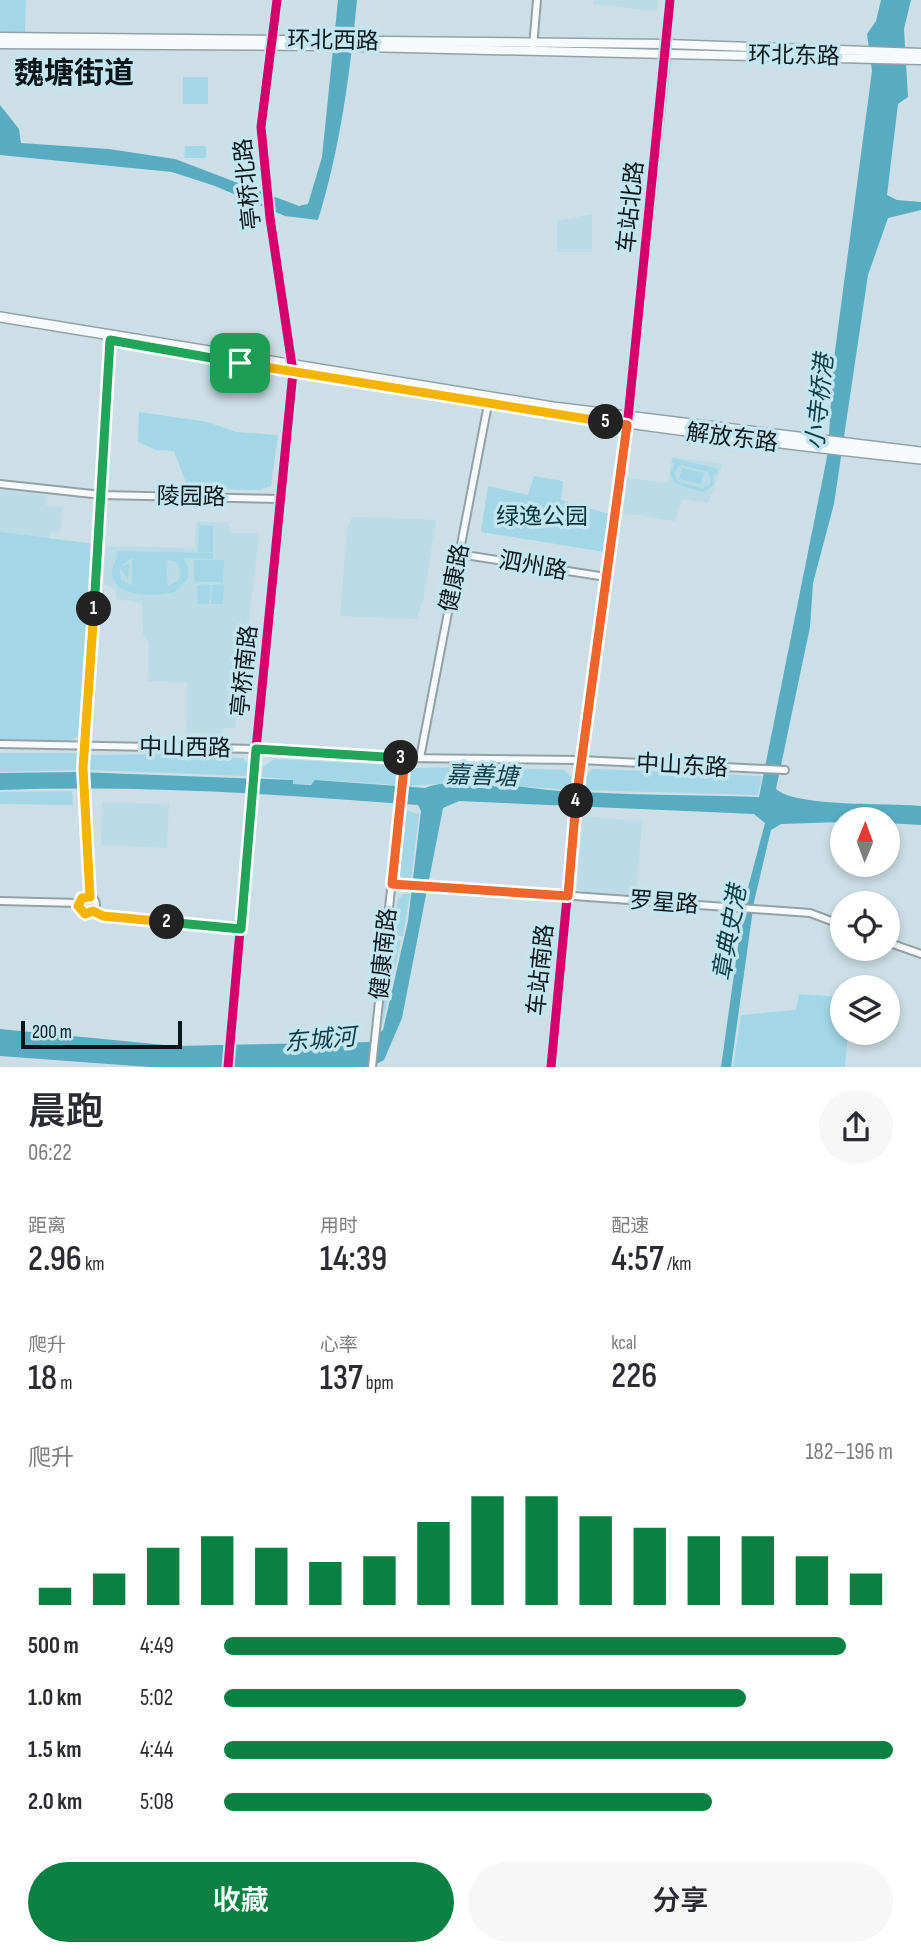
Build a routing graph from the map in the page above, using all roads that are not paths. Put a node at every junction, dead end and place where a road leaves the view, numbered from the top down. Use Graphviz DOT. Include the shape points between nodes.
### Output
graph roads {
  1 [pos="277,0"];
  2 [pos="537,0"];
  3 [pos="670,0"];
  4 [pos="0,37"];
  5 [pos="272,43"];
  6 [pos="0,44"];
  7 [pos="667,44"];
  8 [pos="533,47"];
  9 [pos="921,53"];
  10 [pos="666,54"];
  11 [pos="855,54"];
  12 [pos="921,60"];
  13 [pos="0,320"];
  14 [pos="110,338"];
  15 [pos="292,367"];
  16 [pos="489,401"];
  17 [pos="628,422"];
  18 [pos="849,448"];
  19 [pos="921,452"];
  20 [pos="921,459"];
  21 [pos="0,484"];
  22 [pos="102,495"];
  23 [pos="281,499"];
  24 [pos="460,554"];
  25 [pos="606,577"];
  26 [pos="0,744"];
  27 [pos="84,747"];
  28 [pos="256,749"];
  29 [pos="405,758"];
  30 [pos="420,758"];
  31 [pos="580,760"];
  32 [pos="785,770"];
  33 [pos="392,884"];
  34 [pos="568,896"];
  35 [pos="90,897"];
  36 [pos="0,901"];
  37 [pos="78,903"];
  38 [pos="93,911"];
  39 [pos="830,920"];
  40 [pos="241,929"];
  41 [pos="900,947"];
  42 [pos="921,954"];
  43 [pos="228,1067"];
  44 [pos="372,1067"];
  45 [pos="551,1067"];
  46 [pos="557,1067"];
  1 -- 5 [label="street, 亭桥北路"];
  2 -- 8 [label="street"];
  3 -- 7 [label="street, 车站北路"];
  4 -- 5 [label="street, 环北西路"];
  5 -- 6 [label="street, 环北西路"];
  5 -- 8 [label="street, 环北西路"];
  5 -- 15 [label="street, 亭桥北路" via="261,127"];
  7 -- 8 [label="street, 环北西路"];
  7 -- 10 [label="street, 车站北路"];
  7 -- 11 [label="street, 环北东路"];
  8 -- 10 [label="street, 环北西路"];
  9 -- 11 [label="street, 环北东路"];
  10 -- 11 [label="street, 环北东路"];
  10 -- 17 [label="street, 车站北路"];
  11 -- 12 [label="street, 环北东路"];
  13 -- 14 [label="main road, 解放东路"];
  14 -- 15 [label="main road, 解放东路"];
  14 -- 22 [label="street"];
  15 -- 16 [label="main road, 解放东路"];
  15 -- 23 [label="street, 亭桥南路"];
  16 -- 17 [label="main road, 解放东路"];
  16 -- 24 [label="street, 健康路"];
  17 -- 18 [label="main road, 解放东路"];
  17 -- 25 [label="street, 车站南路"];
  18 -- 19 [label="main road, 解放东路"];
  18 -- 20 [label="main road, 解放东路"];
  21 -- 22 [label="street, 陵园路"];
  22 -- 23 [label="street, 陵园路"];
  22 -- 27 [label="street"];
  23 -- 28 [label="street, 亭桥南路"];
  24 -- 25 [label="street, 泗州路"];
  24 -- 30 [label="street, 健康路"];
  25 -- 31 [label="street, 车站南路"];
  26 -- 27 [label="street, 中山西路"];
  27 -- 28 [label="street, 中山西路"];
  27 -- 35 [label="street"];
  28 -- 29 [label="street, 中山西路"];
  28 -- 40 [label="street, 亭桥南路"];
  29 -- 30 [label="street, 中山西路"];
  29 -- 33 [label="street, 健康南路"];
  30 -- 31 [label="street, 中山西路"];
  31 -- 32 [label="street, 中山东路"];
  31 -- 34 [label="street, 车站南路"];
  33 -- 34 [label="street, 罗星路"];
  33 -- 44 [label="street, 健康南路"];
  34 -- 39 [label="street, 罗星路" via="810,913"];
  34 -- 45 [label="street, 车站南路"];
  35 -- 37 [label="street"];
  35 -- 38 [label="street"];
  36 -- 37 [label="street"];
  37 -- 38 [label="street" via="83,913"];
  38 -- 40 [label="street" via="103,916"];
  40 -- 43 [label="street, 亭桥南路"];
  41 -- 42 [label="street"];
  45 -- 46 [label="street"];
}
